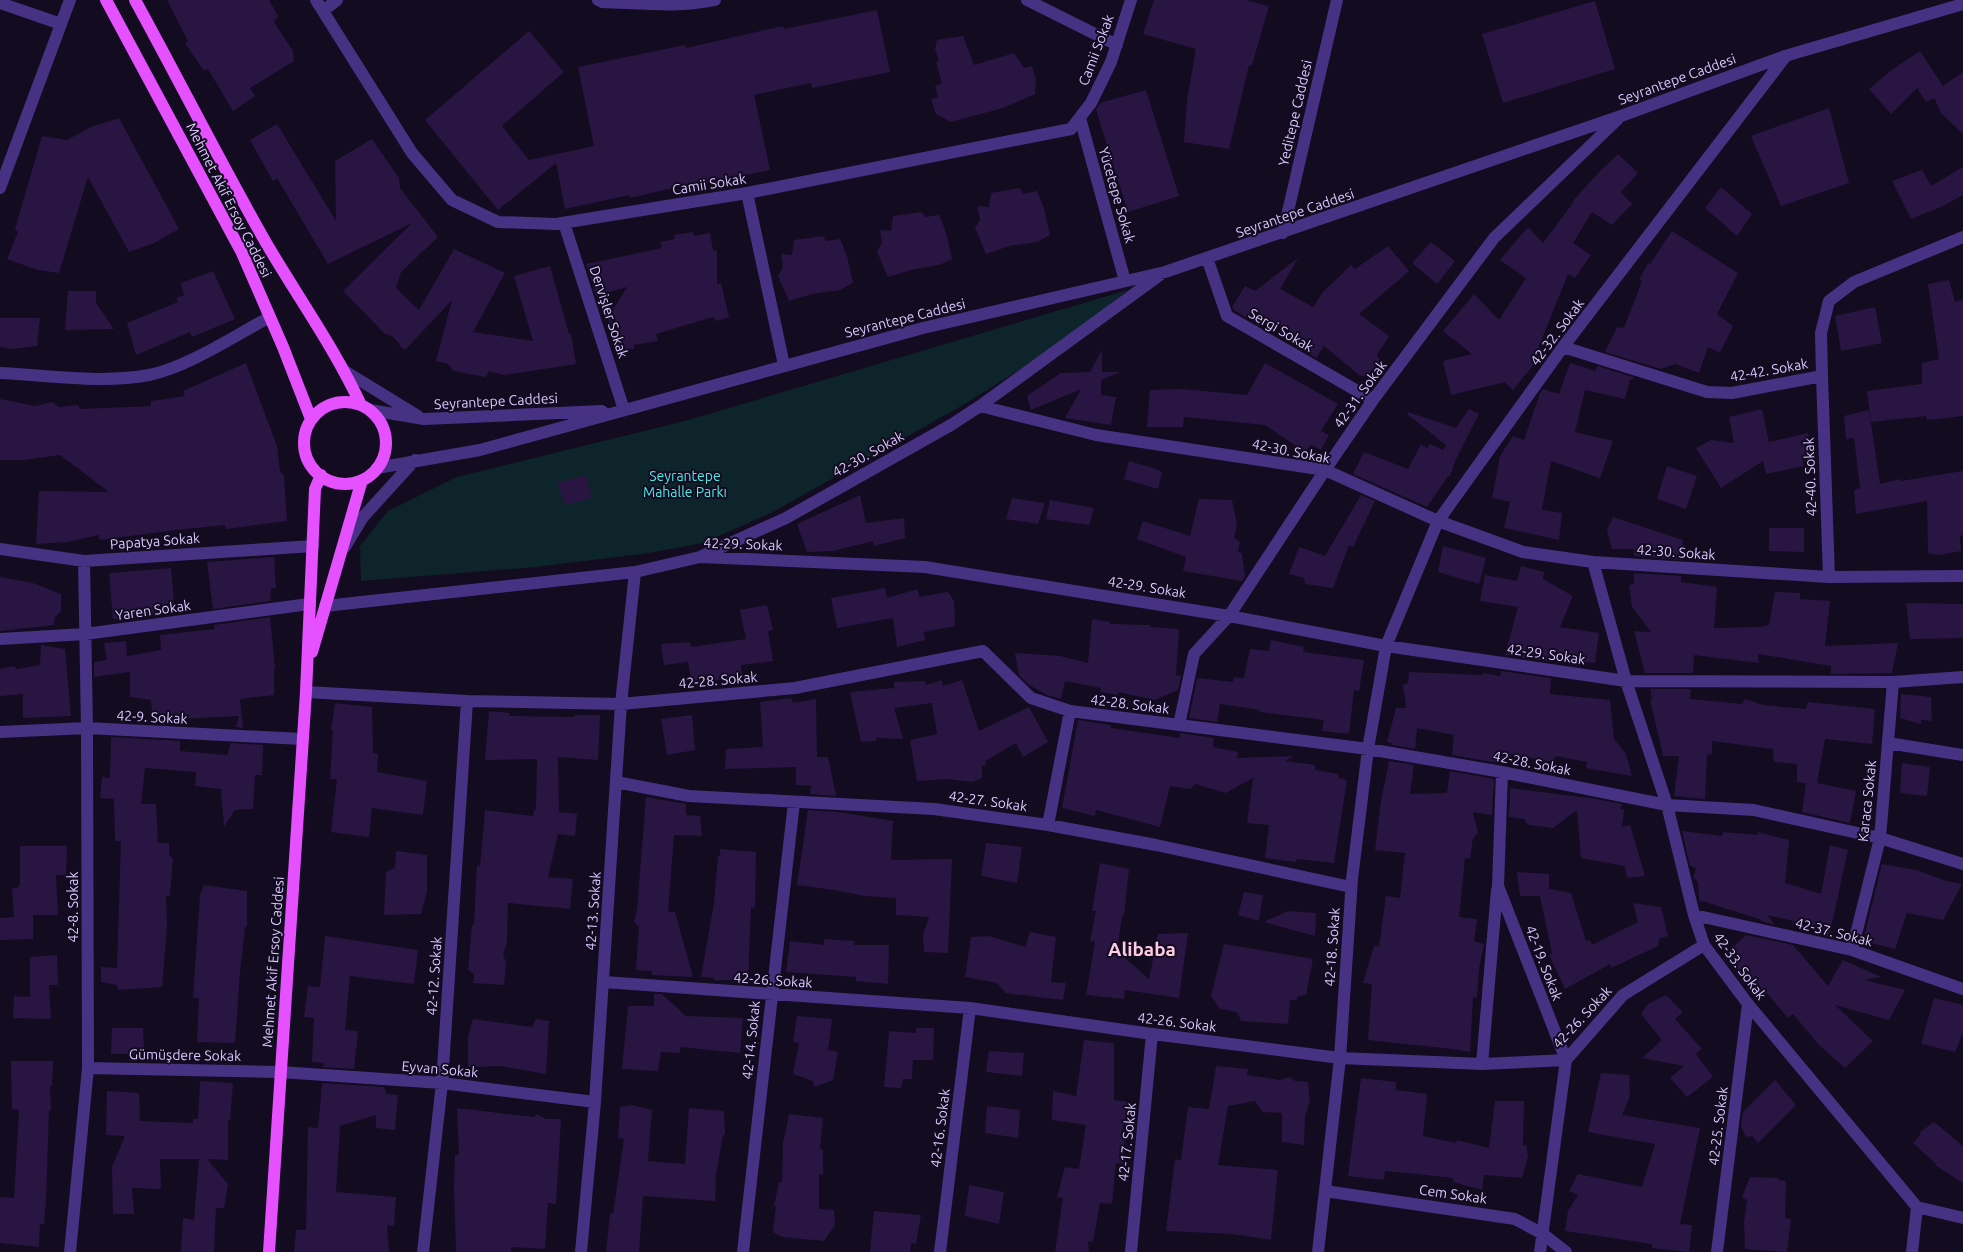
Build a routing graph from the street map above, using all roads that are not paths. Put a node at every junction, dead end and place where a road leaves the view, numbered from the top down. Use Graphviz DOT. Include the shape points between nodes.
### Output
graph roads {
  1 [pos="70,0"];
  2 [pos="106,0"];
  3 [pos="135,0"];
  4 [pos="316,0"];
  5 [pos="337,0"];
  6 [pos="598,0"];
  7 [pos="715,0"];
  8 [pos="1027,0"];
  9 [pos="1131,0"];
  10 [pos="1337,0"];
  11 [pos="694,2"];
  12 [pos="0,3"];
  13 [pos="1963,4"];
  14 [pos="323,11"];
  15 [pos="61,24"];
  16 [pos="1116,45"];
  17 [pos="1785,56"];
  18 [pos="1621,116"];
  19 [pos="1080,118"];
  20 [pos="0,188"];
  21 [pos="747,193"];
  22 [pos="564,223"];
  23 [pos="1283,233"];
  24 [pos="1963,237"];
  25 [pos="1207,258"];
  26 [pos="1165,272"];
  27 [pos="1126,281"];
  28 [pos="270,317"];
  29 [pos="1563,347"];
  30 [pos="784,365"];
  31 [pos="343,370"];
  32 [pos="0,372"];
  33 [pos="1822,376"];
  34 [pos="1373,400"];
  35 [pos="980,406"];
  36 [pos="365,408"];
  37 [pos="624,410"];
  38 [pos="311,419"];
  39 [pos="424,420"];
  40 [pos="415,460"];
  41 [pos="377,468"];
  42 [pos="1325,470"];
  43 [pos="321,475"];
  44 [pos="362,480"];
  45 [pos="1438,521"];
  46 [pos="313,546"];
  47 [pos="0,550"];
  48 [pos="341,554"];
  49 [pos="700,557"];
  50 [pos="84,561"];
  51 [pos="1593,562"];
  52 [pos="635,572"];
  53 [pos="1963,576"];
  54 [pos="1829,577"];
  55 [pos="309,604"];
  56 [pos="325,606"];
  57 [pos="1229,616"];
  58 [pos="85,634"];
  59 [pos="0,639"];
  60 [pos="1386,646"];
  61 [pos="306,673"];
  62 [pos="1963,677"];
  63 [pos="1626,681"];
  64 [pos="1893,682"];
  65 [pos="306,692"];
  66 [pos="467,701"];
  67 [pos="621,704"];
  68 [pos="1070,711"];
  69 [pos="1180,725"];
  70 [pos="87,728"];
  71 [pos="0,732"];
  72 [pos="302,740"];
  73 [pos="1888,743"];
  74 [pos="1368,749"];
  75 [pos="1963,755"];
  76 [pos="1502,772"];
  77 [pos="616,782"];
  78 [pos="794,802"];
  79 [pos="1667,805"];
  80 [pos="1048,825"];
  81 [pos="1880,838"];
  82 [pos="1963,864"];
  83 [pos="1498,886"];
  84 [pos="1351,888"];
  85 [pos="1694,915"];
  86 [pos="1704,945"];
  87 [pos="1852,950"];
  88 [pos="604,982"];
  89 [pos="1963,989"];
  90 [pos="772,995"];
  91 [pos="1748,1004"];
  92 [pos="970,1008"];
  93 [pos="1152,1034"];
  94 [pos="1340,1058"];
  95 [pos="1566,1060"];
  96 [pos="1482,1064"];
  97 [pos="88,1068"];
  98 [pos="280,1072"];
  99 [pos="442,1083"];
  100 [pos="596,1102"];
  101 [pos="1325,1191"];
  102 [pos="1917,1208"];
  103 [pos="1963,1218"];
  104 [pos="1543,1234"];
  105 [pos="70,1252"];
  106 [pos="269,1252"];
  107 [pos="423,1252"];
  108 [pos="581,1252"];
  109 [pos="743,1252"];
  110 [pos="940,1252"];
  111 [pos="1131,1252"];
  112 [pos="1318,1252"];
  113 [pos="1540,1252"];
  114 [pos="1566,1252"];
  115 [pos="1717,1252"];
  116 [pos="1912,1252"];
  1 -- 15 [label="street"];
  2 -- 28 [label="main road, Mehmet Akif Ersoy Caddesi" via="242,253"];
  3 -- 31 [label="main road, Mehmet Akif Ersoy Caddesi" via="266,241"];
  4 -- 14 [label="street, Camii Sokak"];
  5 -- 14 [label="street"];
  6 -- 11 [label="street" via="644,4"];
  7 -- 11 [label="street"];
  8 -- 16 [label="street"];
  9 -- 16 [label="street, Camii Sokak"];
  10 -- 23 [label="street, Yeditepe Caddesi"];
  12 -- 15 [label="street"];
  13 -- 17 [label="street, Seyrantepe Caddesi"];
  14 -- 22 [label="street, Camii Sokak" via="412,153 452,200 498,222"];
  15 -- 20 [label="street"];
  16 -- 19 [label="street, Camii Sokak" via="1091,103"];
  17 -- 18 [label="street, Seyrantepe Caddesi"];
  17 -- 29 [label="street, 42-32. Sokak"];
  18 -- 23 [label="street, Seyrantepe Caddesi"];
  18 -- 34 [label="street, 42-31. Sokak" via="1494,238"];
  19 -- 21 [label="street, Camii Sokak" via="1071,129"];
  19 -- 27 [label="street, Yücetepe Sokak"];
  21 -- 22 [label="street, Camii Sokak"];
  21 -- 30 [label="street"];
  22 -- 37 [label="street, Dervişler Sokak"];
  23 -- 25 [label="street, Seyrantepe Caddesi"];
  24 -- 33 [label="street, 42-42. Sokak" via="1854,282 1829,300 1821,333"];
  25 -- 26 [label="street, Seyrantepe Caddesi"];
  25 -- 34 [label="street, Sergi Sokak" via="1227,316"];
  26 -- 27 [label="street, Seyrantepe Caddesi"];
  26 -- 35 [label="street"];
  27 -- 30 [label="street, Seyrantepe Caddesi" via="923,328"];
  28 -- 32 [label="street" via="190,360 150,374 113,379"];
  28 -- 38 [label="main road, Mehmet Akif Ersoy Caddesi"];
  29 -- 33 [label="street, 42-42. Sokak" via="1707,392 1732,394"];
  29 -- 45 [label="street, 42-32. Sokak"];
  30 -- 37 [label="street, Seyrantepe Caddesi"];
  31 -- 36 [label="main road, Mehmet Akif Ersoy Caddesi"];
  31 -- 39 [label="street"];
  33 -- 54 [label="street, 42-40. Sokak"];
  34 -- 42 [label="street, 42-31. Sokak"];
  35 -- 42 [label="street, 42-30. Sokak" via="1096,435"];
  35 -- 49 [label="street, 42-30. Sokak" via="786,518"];
  36 -- 38 [label="main road" via="351,402 331,404"];
  36 -- 39 [label="street, Seyrantepe Caddesi"];
  36 -- 41 [label="main road" via="382,424 385,437 384,456"];
  37 -- 39 [label="street, Seyrantepe Caddesi"];
  37 -- 40 [label="street, Seyrantepe Caddesi" via="480,450"];
  38 -- 43 [label="main road" via="306,432 305,452 310,464"];
  40 -- 41 [label="street, Seyrantepe Caddesi"];
  40 -- 48 [label="street" via="363,517"];
  41 -- 44 [label="main road"];
  42 -- 45 [label="street, 42-30. Sokak"];
  42 -- 57 [label="street, 42-31. Sokak"];
  43 -- 44 [label="main road" via="343,483"];
  43 -- 46 [label="main road, Mehmet Akif Ersoy Caddesi" via="315,489"];
  44 -- 48 [label="main road, Mehmet Akif Ersoy Caddesi"];
  45 -- 51 [label="street, 42-30. Sokak" via="1523,552"];
  45 -- 60 [label="street, 42-32. Sokak"];
  46 -- 50 [label="street, Papatya Sokak"];
  46 -- 55 [label="main road, Mehmet Akif Ersoy Caddesi"];
  47 -- 50 [label="street, Papatya Sokak"];
  48 -- 56 [label="main road, Mehmet Akif Ersoy Caddesi"];
  49 -- 52 [label="street, 42-29. Sokak"];
  49 -- 57 [label="street, 42-29. Sokak" via="925,567"];
  50 -- 58 [label="street, 42-8. Sokak"];
  51 -- 54 [label="street, 42-30. Sokak"];
  51 -- 63 [label="street, 42-33. Sokak"];
  52 -- 56 [label="street, 42-29. Sokak"];
  52 -- 67 [label="street, 42-13. Sokak"];
  53 -- 54 [label="street, 42-30. Sokak"];
  55 -- 58 [label="street, Yaren Sokak"];
  55 -- 61 [label="main road, Mehmet Akif Ersoy Caddesi"];
  56 -- 61 [label="main road, Mehmet Akif Ersoy Caddesi"];
  57 -- 60 [label="street, 42-29. Sokak"];
  57 -- 69 [label="street, 42-31. Sokak" via="1194,654"];
  58 -- 59 [label="street, Yaren Sokak"];
  58 -- 70 [label="street, 42-8. Sokak"];
  60 -- 63 [label="street, 42-29. Sokak"];
  60 -- 74 [label="street, 42-18. Sokak"];
  61 -- 65 [label="main road, Mehmet Akif Ersoy Caddesi"];
  62 -- 64 [label="street, 42-29. Sokak"];
  63 -- 64 [label="street, 42-29. Sokak"];
  63 -- 79 [label="street, 42-33. Sokak"];
  64 -- 73 [label="street, Karaca Sokak"];
  65 -- 66 [label="street, 42-28. Sokak"];
  65 -- 72 [label="main road, Mehmet Akif Ersoy Caddesi"];
  66 -- 67 [label="street, 42-28. Sokak"];
  66 -- 99 [label="street, 42-12. Sokak"];
  67 -- 68 [label="street, 42-28. Sokak" via="795,688 983,651 1031,698"];
  67 -- 77 [label="street, 42-13. Sokak"];
  68 -- 69 [label="street, 42-28. Sokak"];
  68 -- 80 [label="street"];
  69 -- 74 [label="street, 42-28. Sokak"];
  70 -- 71 [label="street, 42-9. Sokak"];
  70 -- 72 [label="street, 42-9. Sokak"];
  70 -- 97 [label="street, 42-8. Sokak"];
  72 -- 98 [label="main road, Mehmet Akif Ersoy Caddesi"];
  73 -- 75 [label="street"];
  73 -- 81 [label="street, Karaca Sokak"];
  74 -- 76 [label="street, 42-28. Sokak"];
  74 -- 84 [label="street, 42-18. Sokak"];
  76 -- 79 [label="street, 42-28. Sokak"];
  76 -- 83 [label="street, 42-19. Sokak"];
  77 -- 78 [label="street, 42-27. Sokak" via="689,796"];
  77 -- 88 [label="street, 42-13. Sokak"];
  78 -- 80 [label="street, 42-27. Sokak" via="934,809"];
  78 -- 90 [label="street, 42-14. Sokak"];
  79 -- 81 [label="street, 42-28. Sokak" via="1754,810"];
  79 -- 85 [label="street, 42-33. Sokak"];
  80 -- 84 [label="street, 42-27. Sokak"];
  81 -- 82 [label="street, 42-28. Sokak"];
  81 -- 87 [label="street, Karaca Sokak"];
  83 -- 95 [label="street, 42-19. Sokak"];
  83 -- 96 [label="street"];
  84 -- 94 [label="street, 42-18. Sokak"];
  85 -- 86 [label="street, 42-33. Sokak"];
  85 -- 87 [label="street, 42-37. Sokak"];
  86 -- 91 [label="street, 42-33. Sokak"];
  86 -- 95 [label="street, 42-26. Sokak" via="1623,995"];
  87 -- 89 [label="street, 42-37. Sokak"];
  88 -- 90 [label="street, 42-26. Sokak"];
  88 -- 100 [label="street, 42-13. Sokak"];
  90 -- 92 [label="street, 42-26. Sokak"];
  90 -- 109 [label="street, 42-14. Sokak"];
  91 -- 102 [label="street, 42-33. Sokak"];
  91 -- 115 [label="street, 42-25. Sokak"];
  92 -- 93 [label="street, 42-26. Sokak"];
  92 -- 110 [label="street, 42-16. Sokak"];
  93 -- 94 [label="street, 42-26. Sokak"];
  93 -- 111 [label="street, 42-17. Sokak"];
  94 -- 96 [label="street, 42-26. Sokak"];
  94 -- 101 [label="street, 42-18. Sokak"];
  95 -- 96 [label="street, 42-26. Sokak"];
  95 -- 104 [label="street, 42-19. Sokak"];
  97 -- 98 [label="street, Gümüşdere Sokak"];
  97 -- 105 [label="street, 42-8. Sokak"];
  98 -- 99 [label="street, Eyvan Sokak"];
  98 -- 106 [label="main road, Mehmet Akif Ersoy Caddesi"];
  99 -- 100 [label="street, Eyvan Sokak"];
  99 -- 107 [label="street, 42-12. Sokak"];
  100 -- 108 [label="street, 42-13. Sokak"];
  101 -- 104 [label="street, Cem Sokak" via="1515,1219"];
  101 -- 112 [label="street, 42-18. Sokak"];
  102 -- 103 [label="street"];
  102 -- 116 [label="street"];
  104 -- 113 [label="street, 42-19. Sokak"];
  104 -- 114 [label="street, Cem Sokak"];
}
